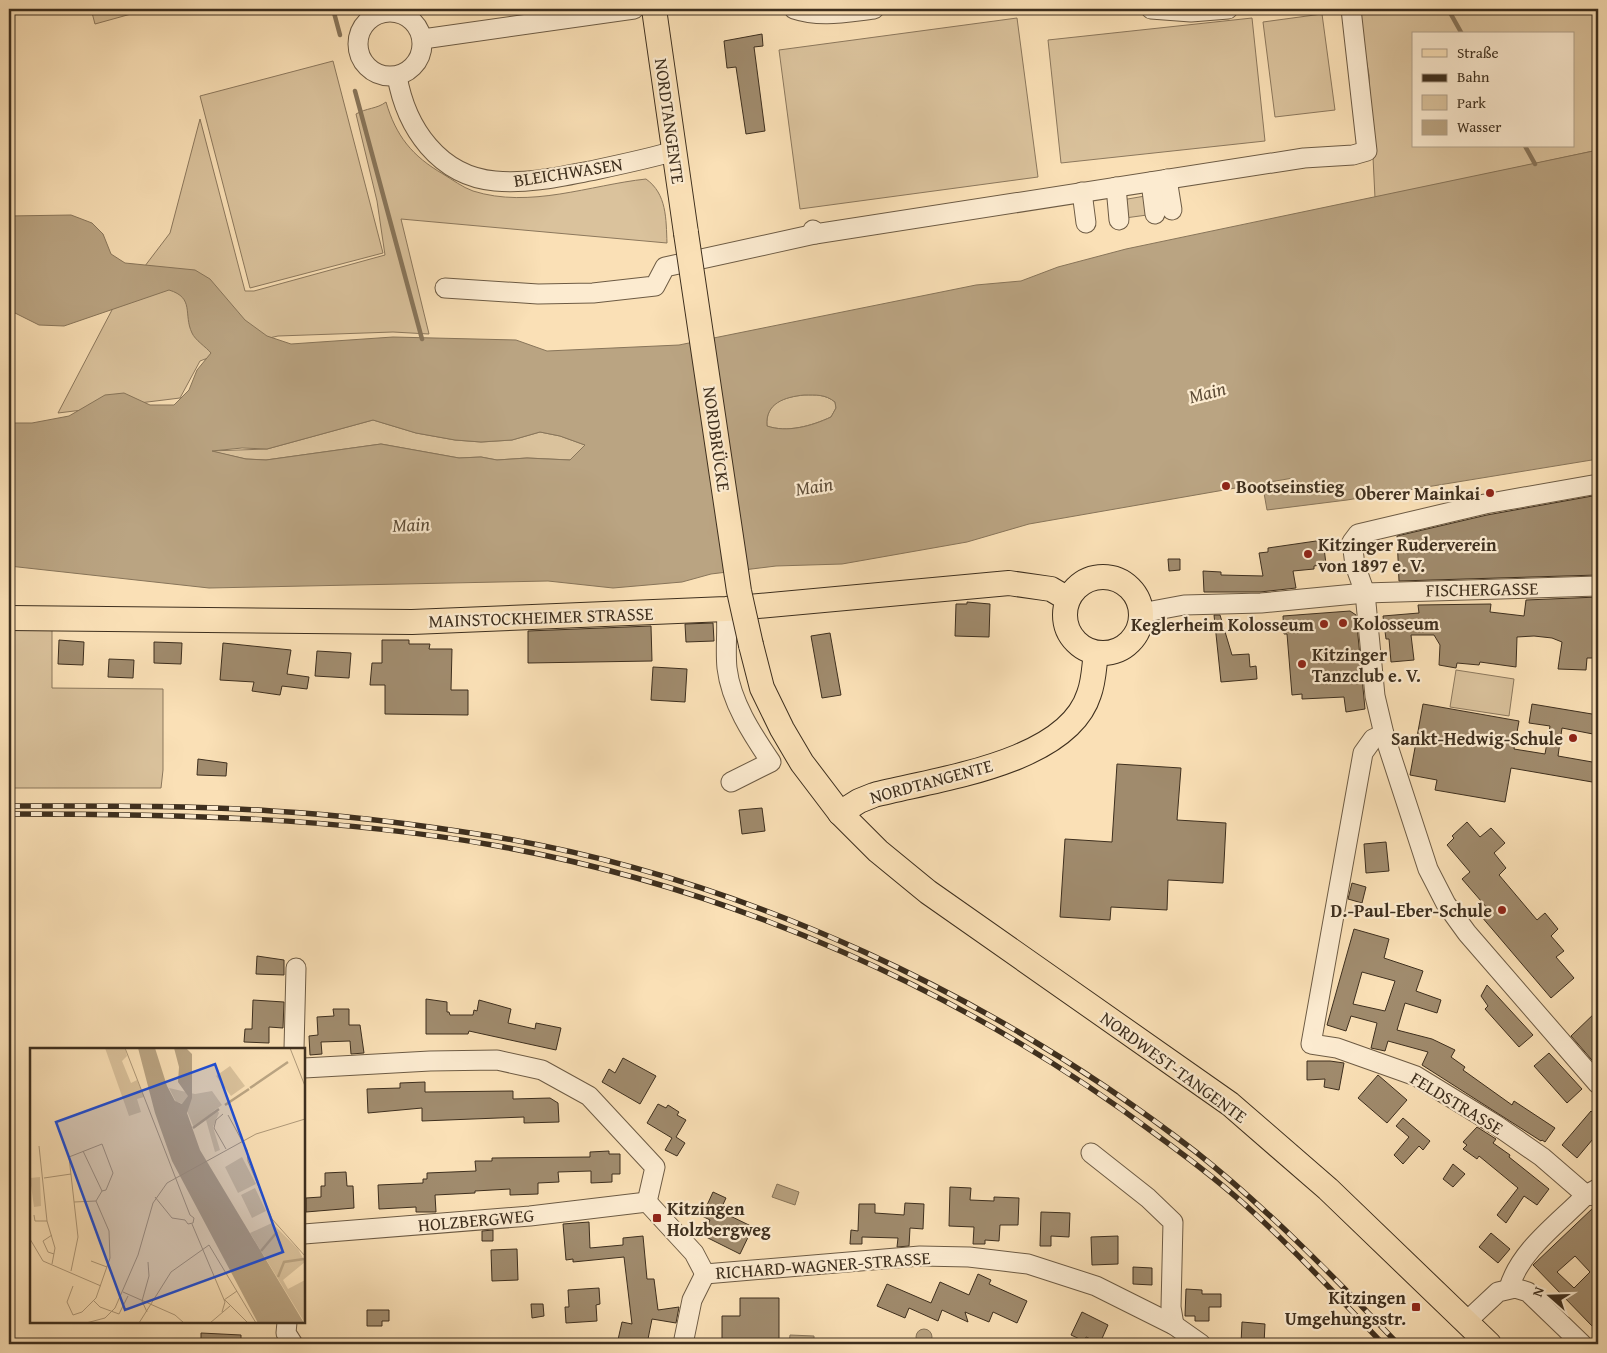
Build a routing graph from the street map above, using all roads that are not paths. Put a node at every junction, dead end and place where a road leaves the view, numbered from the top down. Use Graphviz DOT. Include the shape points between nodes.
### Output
graph roads {
  1 [pos="634,9"];
  2 [pos="794,9"];
  3 [pos="874,9"];
  4 [pos="1151,9"];
  5 [pos="1228,9"];
  6 [pos="1351,9"];
  7 [pos="378,11"];
  8 [pos="597,11"];
  9 [pos="656,18"];
  10 [pos="422,39"];
  11 [pos="397,76"];
  12 [pos="675,151"];
  13 [pos="1159,181"];
  14 [pos="1110,188"];
  15 [pos="1082,192"];
  16 [pos="1163,212"];
  17 [pos="1113,220"];
  18 [pos="1086,223"];
  19 [pos="686,233"];
  20 [pos="445,288"];
  21 [pos="1598,484"];
  22 [pos="1598,586"];
  23 [pos="1365,593"];
  24 [pos="1068,599"];
  25 [pos="726,609"];
  26 [pos="1141,613"];
  27 [pos="9,618"];
  28 [pos="1096,653"];
  29 [pos="1384,734"];
  30 [pos="731,782"];
  31 [pos="840,813"];
  32 [pos="296,968"];
  33 [pos="294,1048"];
  34 [pos="305,1068"];
  35 [pos="1598,1084"];
  36 [pos="1091,1152"];
  37 [pos="1594,1193"];
  38 [pos="647,1202"];
  39 [pos="305,1234"];
  40 [pos="705,1274"];
  41 [pos="1509,1288"];
  42 [pos="1467,1321"];
  43 [pos="287,1323"];
  44 [pos="1174,1325"];
  45 [pos="293,1344"];
  46 [pos="683,1344"];
  47 [pos="1201,1344"];
  48 [pos="1489,1344"];
  49 [pos="1582,1344"];
  1 -- 8 [label="street"];
  2 -- 3 [label="street" via="826,15"];
  4 -- 5 [label="street" via="1191,12"];
  6 -- 13 [label="street" via="1367,151"];
  7 -- 10 [label="street" via="405,15 419,28"];
  7 -- 11 [label="street" via="362,29 358,48 374,72"];
  8 -- 10 [label="street"];
  9 -- 12 [label="main road, NORDTANGENTE"];
  10 -- 11 [label="street" via="420,58 415,66"];
  11 -- 12 [label="street, BLEICHWASEN" via="404,108 424,142 446,163 478,178 517,182 554,178"];
  12 -- 19 [label="main road, NORDTANGENTE"];
  13 -- 14 [label="street"];
  13 -- 16 [label="street"];
  14 -- 15 [label="street"];
  14 -- 17 [label="street"];
  15 -- 18 [label="street"];
  15 -- 20 [label="street" via="814,232 665,266 655,286 593,293 538,294"];
  19 -- 31 [label="main road, NORDBRÜCKE, bridge" via="739,591 750,645 762,688 782,730 802,763"];
  21 -- 23 [label="street" via="1485,504 1355,536 1352,542 1356,565"];
  22 -- 23 [label="street, FISCHERGASSE"];
  23 -- 26 [label="street" via="1261,604 1184,605"];
  23 -- 29 [label="street" via="1375,696"];
  24 -- 25 [label="main road, MAINSTOCKHEIMER STRASSE" via="1051,589 1009,583"];
  24 -- 26 [label="main road" via="1087,580 1112,578 1134,593"];
  24 -- 28 [label="main road" via="1065,618 1070,634 1081,646"];
  25 -- 27 [label="main road, MAINSTOCKHEIMER STRASSE" via="390,623"];
  25 -- 30 [label="street" via="727,668 734,694 746,722 771,762"];
  26 -- 28 [label="main road" via="1139,628 1128,644 1112,652"];
  28 -- 31 [label="main road, NORDTANGENTE" via="1089,695 1080,711 1043,747 987,768 874,795"];
  29 -- 35 [label="street" via="1419,846 1446,904 1467,933"];
  29 -- 37 [label="street, FELDSTRASSE" via="1372,739 1363,753 1311,1044 1354,1053 1416,1076 1496,1125"];
  31 -- 42 [label="main road, NORDWEST-TANGENTE" via="901,872 1230,1104 1328,1189"];
  32 -- 33 [label="street"];
  34 -- 38 [label="street" via="497,1060 542,1070 589,1096 654,1167"];
  36 -- 44 [label="street" via="1173,1222 1171,1307"];
  37 -- 41 [label="street" via="1521,1260"];
  38 -- 39 [label="street, HOLZBERGWEG" via="530,1216"];
  38 -- 40 [label="street, RICHARD-WAGNER-STRASSE" via="694,1253"];
  40 -- 44 [label="street, RICHARD-WAGNER-STRASSE" via="920,1256 969,1257 1028,1264 1079,1280"];
  40 -- 46 [label="street" via="692,1300"];
  41 -- 42 [label="street" via="1498,1292"];
  41 -- 49 [label="street" via="1528,1292"];
  42 -- 48 [label="main road, NORDWEST-TANGENTE"];
  43 -- 45 [label="street" via="286,1333"];
  44 -- 47 [label="street, RICHARD-WAGNER-STRASSE"];
}
